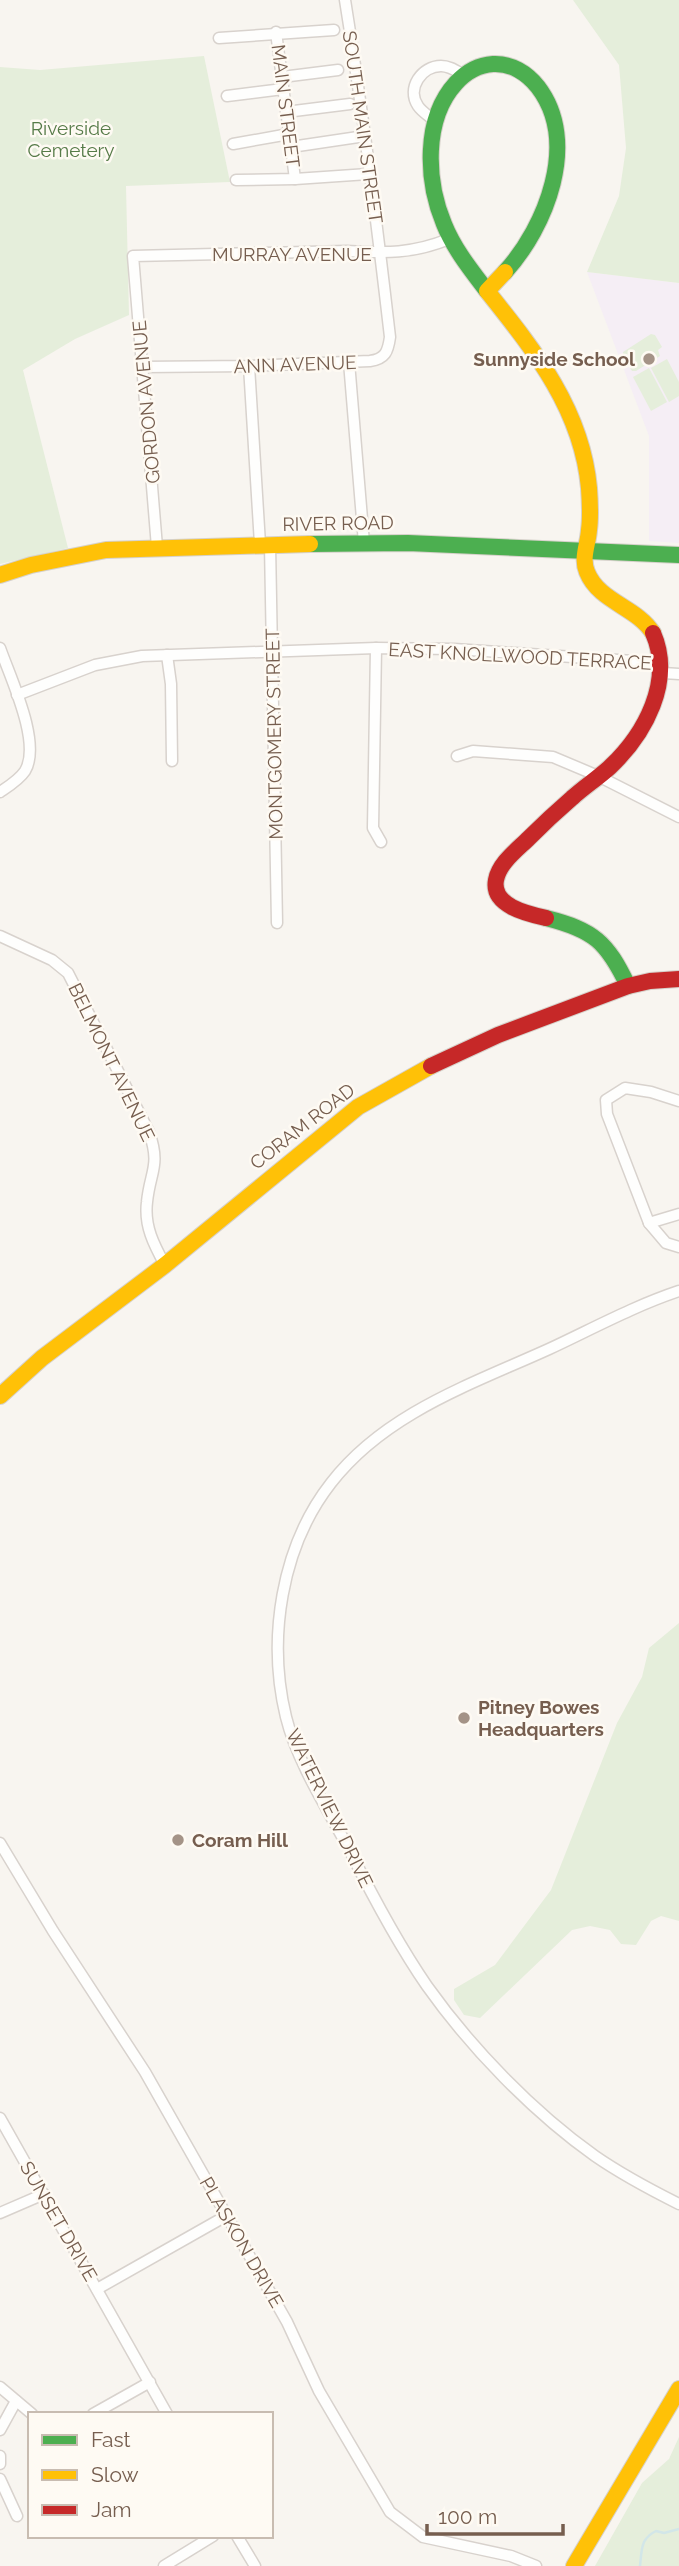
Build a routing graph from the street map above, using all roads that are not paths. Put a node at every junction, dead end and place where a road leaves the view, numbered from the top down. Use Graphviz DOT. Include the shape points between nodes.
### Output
graph roads {
  1 [pos="345,0"];
  2 [pos="334,30"];
  3 [pos="276,32"];
  4 [pos="219,38"];
  5 [pos="338,70"];
  6 [pos="462,74"];
  7 [pos="282,77"];
  8 [pos="283,89"];
  9 [pos="227,96"];
  10 [pos="350,104"];
  11 [pos="286,112"];
  12 [pos="435,121"];
  13 [pos="289,134"];
  14 [pos="365,136"];
  15 [pos="233,144"];
  16 [pos="291,147"];
  17 [pos="368,174"];
  18 [pos="295,179"];
  19 [pos="236,180"];
  20 [pos="449,239"];
  21 [pos="381,254"];
  22 [pos="133,256"];
  23 [pos="487,291"];
  24 [pos="349,362"];
  25 [pos="249,366"];
  26 [pos="142,367"];
  27 [pos="364,543"];
  28 [pos="265,544"];
  29 [pos="157,547"];
  30 [pos="584,551"];
  31 [pos="679,555"];
  32 [pos="0,575"];
  33 [pos="0,648"];
  34 [pos="376,648"];
  35 [pos="273,650"];
  36 [pos="167,655"];
  37 [pos="669,670"];
  38 [pos="17,695"];
  39 [pos="457,757"];
  40 [pos="172,761"];
  41 [pos="598,776"];
  42 [pos="0,792"];
  43 [pos="679,817"];
  44 [pos="381,842"];
  45 [pos="277,923"];
  46 [pos="0,936"];
  47 [pos="679,979"];
  48 [pos="628,986"];
  49 [pos="679,1101"];
  50 [pos="679,1214"];
  51 [pos="649,1223"];
  52 [pos="679,1247"];
  53 [pos="165,1265"];
  54 [pos="679,1291"];
  55 [pos="0,1396"];
  56 [pos="0,1843"];
  57 [pos="0,2118"];
  58 [pos="44,2194"];
  59 [pos="679,2204"];
  60 [pos="0,2213"];
  61 [pos="226,2216"];
  62 [pos="97,2289"];
  63 [pos="150,2382"];
  64 [pos="0,2387"];
  65 [pos="679,2389"];
  66 [pos="16,2401"];
  67 [pos="30,2412"];
  68 [pos="97,2412"];
  69 [pos="166,2412"];
  70 [pos="0,2430"];
  71 [pos="0,2456"];
  72 [pos="0,2464"];
  73 [pos="0,2479"];
  74 [pos="17,2516"];
  75 [pos="210,2538"];
  76 [pos="238,2538"];
  77 [pos="163,2566"];
  78 [pos="255,2566"];
  79 [pos="536,2566"];
  80 [pos="574,2566"];
  1 -- 14 [label="street, SOUTH MAIN STREET"];
  2 -- 3 [label="street"];
  3 -- 4 [label="street"];
  3 -- 7 [label="street, MAIN STREET"];
  5 -- 7 [label="street"];
  6 -- 12 [label="street" via="443,100"];
  6 -- 12 [label="street" via="445,66 429,68 418,79 414,92 418,105"];
  6 -- 23 [label="street" via="492,64 521,71 545,97 554,124 555,166 539,221 511,266"];
  7 -- 8 [label="street, MAIN STREET"];
  8 -- 9 [label="street"];
  8 -- 11 [label="street, MAIN STREET"];
  10 -- 11 [label="street"];
  11 -- 13 [label="street, MAIN STREET"];
  12 -- 20 [label="street" via="432,179"];
  13 -- 15 [label="street"];
  13 -- 16 [label="street, MAIN STREET"];
  14 -- 16 [label="street"];
  14 -- 17 [label="street, SOUTH MAIN STREET"];
  16 -- 18 [label="street, MAIN STREET"];
  17 -- 18 [label="street"];
  17 -- 21 [label="street, SOUTH MAIN STREET"];
  18 -- 19 [label="street"];
  20 -- 21 [label="street, MURRAY AVENUE" via="420,249"];
  20 -- 23 [label="street"];
  21 -- 22 [label="street, MURRAY AVENUE"];
  21 -- 24 [label="street, ANN AVENUE" via="388,349 377,360"];
  22 -- 26 [label="street, GORDON AVENUE"];
  23 -- 30 [label="street" via="544,364 573,421 587,469 590,511"];
  24 -- 25 [label="street, ANN AVENUE"];
  24 -- 27 [label="street"];
  25 -- 26 [label="street, ANN AVENUE"];
  25 -- 28 [label="street, MONTGOMERY STREET"];
  26 -- 29 [label="street, GORDON AVENUE"];
  27 -- 28 [label="street, RIVER ROAD"];
  27 -- 30 [label="street, RIVER ROAD"];
  28 -- 29 [label="street, RIVER ROAD"];
  28 -- 35 [label="street, MONTGOMERY STREET"];
  29 -- 32 [label="street, RIVER ROAD" via="95,552"];
  30 -- 31 [label="street, RIVER ROAD"];
  30 -- 37 [label="street" via="587,575 651,629"];
  33 -- 38 [label="street"];
  34 -- 35 [label="street, EAST KNOLLWOOD TERRACE"];
  34 -- 37 [label="street, EAST KNOLLWOOD TERRACE" via="454,649"];
  34 -- 44 [label="street" via="373,828"];
  35 -- 36 [label="street, EAST KNOLLWOOD TERRACE"];
  35 -- 45 [label="street, MONTGOMERY STREET"];
  36 -- 38 [label="street, EAST KNOLLWOOD TERRACE" via="107,662"];
  36 -- 40 [label="street"];
  37 -- 41 [label="street" via="641,730"];
  38 -- 42 [label="street" via="31,751 25,771"];
  39 -- 41 [label="street" via="473,751 553,757"];
  41 -- 43 [label="street"];
  41 -- 48 [label="street" via="505,862 496,884 508,908 578,926 598,938"];
  46 -- 53 [label="street, BELMONT AVENUE" via="52,960 68,973 149,1132 156,1164 147,1222"];
  47 -- 48 [label="street, CORAM ROAD"];
  48 -- 53 [label="street, CORAM ROAD" via="461,1051 391,1087 330,1129"];
  49 -- 51 [label="street" via="625,1088 606,1100 607,1114"];
  50 -- 51 [label="street"];
  51 -- 52 [label="street" via="666,1242"];
  53 -- 55 [label="street, CORAM ROAD" via="42,1358"];
  54 -- 59 [label="street, WATERVIEW DRIVE" via="425,1405 384,1431 331,1483 298,1537 284,1587 278,1642 286,1718 297,1749 368,1887 426,1984 493,2065 555,2125 597,2157"];
  56 -- 61 [label="street, PLASKON DRIVE" via="145,2072"];
  57 -- 58 [label="street, SUNSET DRIVE"];
  58 -- 60 [label="street"];
  58 -- 62 [label="street, SUNSET DRIVE"];
  61 -- 62 [label="street, SUNSET DRIVE"];
  61 -- 79 [label="street, PLASKON DRIVE" via="390,2512 423,2536 512,2556"];
  62 -- 63 [label="street, SUNSET DRIVE"];
  63 -- 68 [label="street"];
  63 -- 69 [label="street, SUNSET DRIVE"];
  64 -- 66 [label="street"];
  65 -- 80 [label="street"];
  66 -- 67 [label="street"];
  66 -- 70 [label="street"];
  71 -- 72 [label="street"];
  73 -- 74 [label="street"];
  75 -- 77 [label="street"];
  76 -- 78 [label="street"];
}
